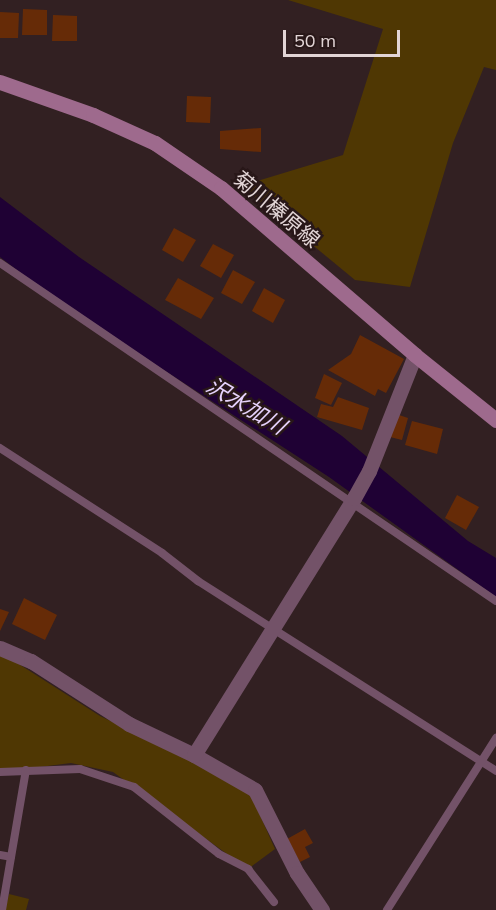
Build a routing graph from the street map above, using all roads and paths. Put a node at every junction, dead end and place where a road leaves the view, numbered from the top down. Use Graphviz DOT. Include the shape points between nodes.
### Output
graph roads {
  1 [pos="0,82"];
  2 [pos="0,263"];
  3 [pos="415,355"];
  4 [pos="496,420"];
  5 [pos="0,448"];
  6 [pos="352,501"];
  7 [pos="496,601"];
  8 [pos="274,629"];
  9 [pos="0,648"];
  10 [pos="496,738"];
  11 [pos="194,755"];
  12 [pos="481,761"];
  13 [pos="26,771"];
  14 [pos="496,771"];
  15 [pos="0,772"];
  16 [pos="0,855"];
  17 [pos="11,857"];
  18 [pos="274,902"];
  19 [pos="2,910"];
  20 [pos="322,910"];
  21 [pos="387,910"];
  1 -- 3 [label="main road, 菊川榛原線" via="93,114 155,144 221,188"];
  2 -- 6 [label="lane"];
  3 -- 4 [label="main road, 菊川榛原線"];
  3 -- 6 [label="street" via="369,471"];
  5 -- 8 [label="lane"];
  6 -- 7 [label="lane"];
  6 -- 8 [label="street"];
  8 -- 11 [label="street"];
  8 -- 12 [label="lane"];
  9 -- 11 [label="street" via="31,660 129,724"];
  10 -- 12 [label="lane"];
  11 -- 20 [label="street" via="255,790 297,873"];
  12 -- 14 [label="lane"];
  12 -- 21 [label="lane"];
  13 -- 15 [label="lane"];
  13 -- 17 [label="lane"];
  13 -- 18 [label="lane" via="80,769 134,787 219,854 248,869"];
  16 -- 17 [label="lane"];
  17 -- 19 [label="lane"];
}
